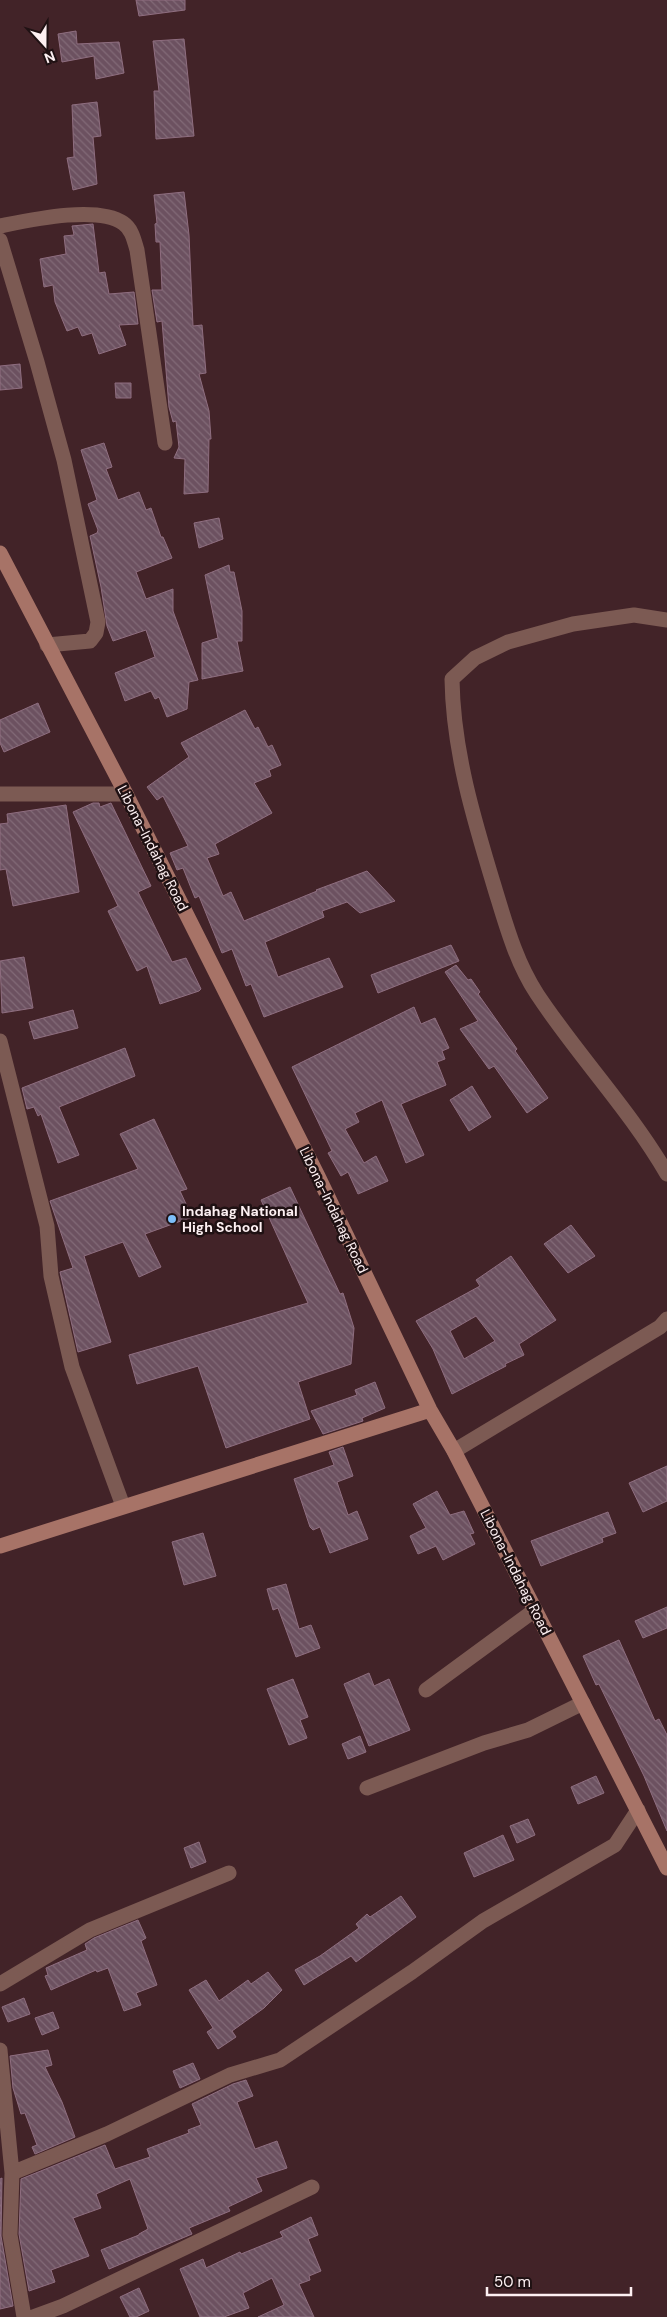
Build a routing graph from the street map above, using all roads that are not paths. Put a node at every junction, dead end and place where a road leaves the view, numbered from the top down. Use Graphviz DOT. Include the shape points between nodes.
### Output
graph roads {
  1 [pos="0,226"];
  2 [pos="0,240"];
  3 [pos="165,443"];
  4 [pos="0,553"];
  5 [pos="667,620"];
  6 [pos="47,645"];
  7 [pos="0,794"];
  8 [pos="126,794"];
  9 [pos="0,1041"];
  10 [pos="667,1174"];
  11 [pos="667,1319"];
  12 [pos="430,1410"];
  13 [pos="454,1452"];
  14 [pos="122,1506"];
  15 [pos="0,1546"];
  16 [pos="535,1610"];
  17 [pos="426,1690"];
  18 [pos="583,1703"];
  19 [pos="367,1788"];
  20 [pos="638,1810"];
  21 [pos="667,1868"];
  22 [pos="229,1873"];
  23 [pos="0,1984"];
  24 [pos="0,2050"];
  25 [pos="12,2173"];
  26 [pos="312,2187"];
  27 [pos="24,2317"];
  28 [pos="33,2317"];
  1 -- 3 [label="street" via="70,215 106,216 123,223 132,232"];
  2 -- 6 [label="street" via="64,460 98,622 90,641"];
  4 -- 6 [label="main road, Libona-Indahag Road"];
  5 -- 10 [label="street" via="634,615 573,624 508,642 474,658 452,679 452,714 473,817 523,970 537,994 628,1114"];
  6 -- 8 [label="main road, Libona-Indahag Road"];
  7 -- 8 [label="street"];
  8 -- 12 [label="main road, Libona-Indahag Road" via="318,1176"];
  9 -- 14 [label="street" via="48,1226 51,1276 72,1367"];
  11 -- 13 [label="street" via="660,1327"];
  12 -- 13 [label="main road, Libona-Indahag Road"];
  12 -- 14 [label="main road"];
  13 -- 16 [label="main road, Libona-Indahag Road"];
  14 -- 15 [label="main road"];
  16 -- 17 [label="street"];
  16 -- 18 [label="main road, Libona-Indahag Road"];
  18 -- 19 [label="street" via="528,1730 484,1743"];
  18 -- 20 [label="main road, Libona-Indahag Road"];
  20 -- 21 [label="main road, Libona-Indahag Road"];
  20 -- 25 [label="street" via="615,1845 483,1921 280,2060 230,2075 107,2134"];
  22 -- 23 [label="street" via="90,1930"];
  24 -- 25 [label="street"];
  25 -- 27 [label="street" via="10,2235"];
  26 -- 28 [label="street" via="63,2306"];
}
